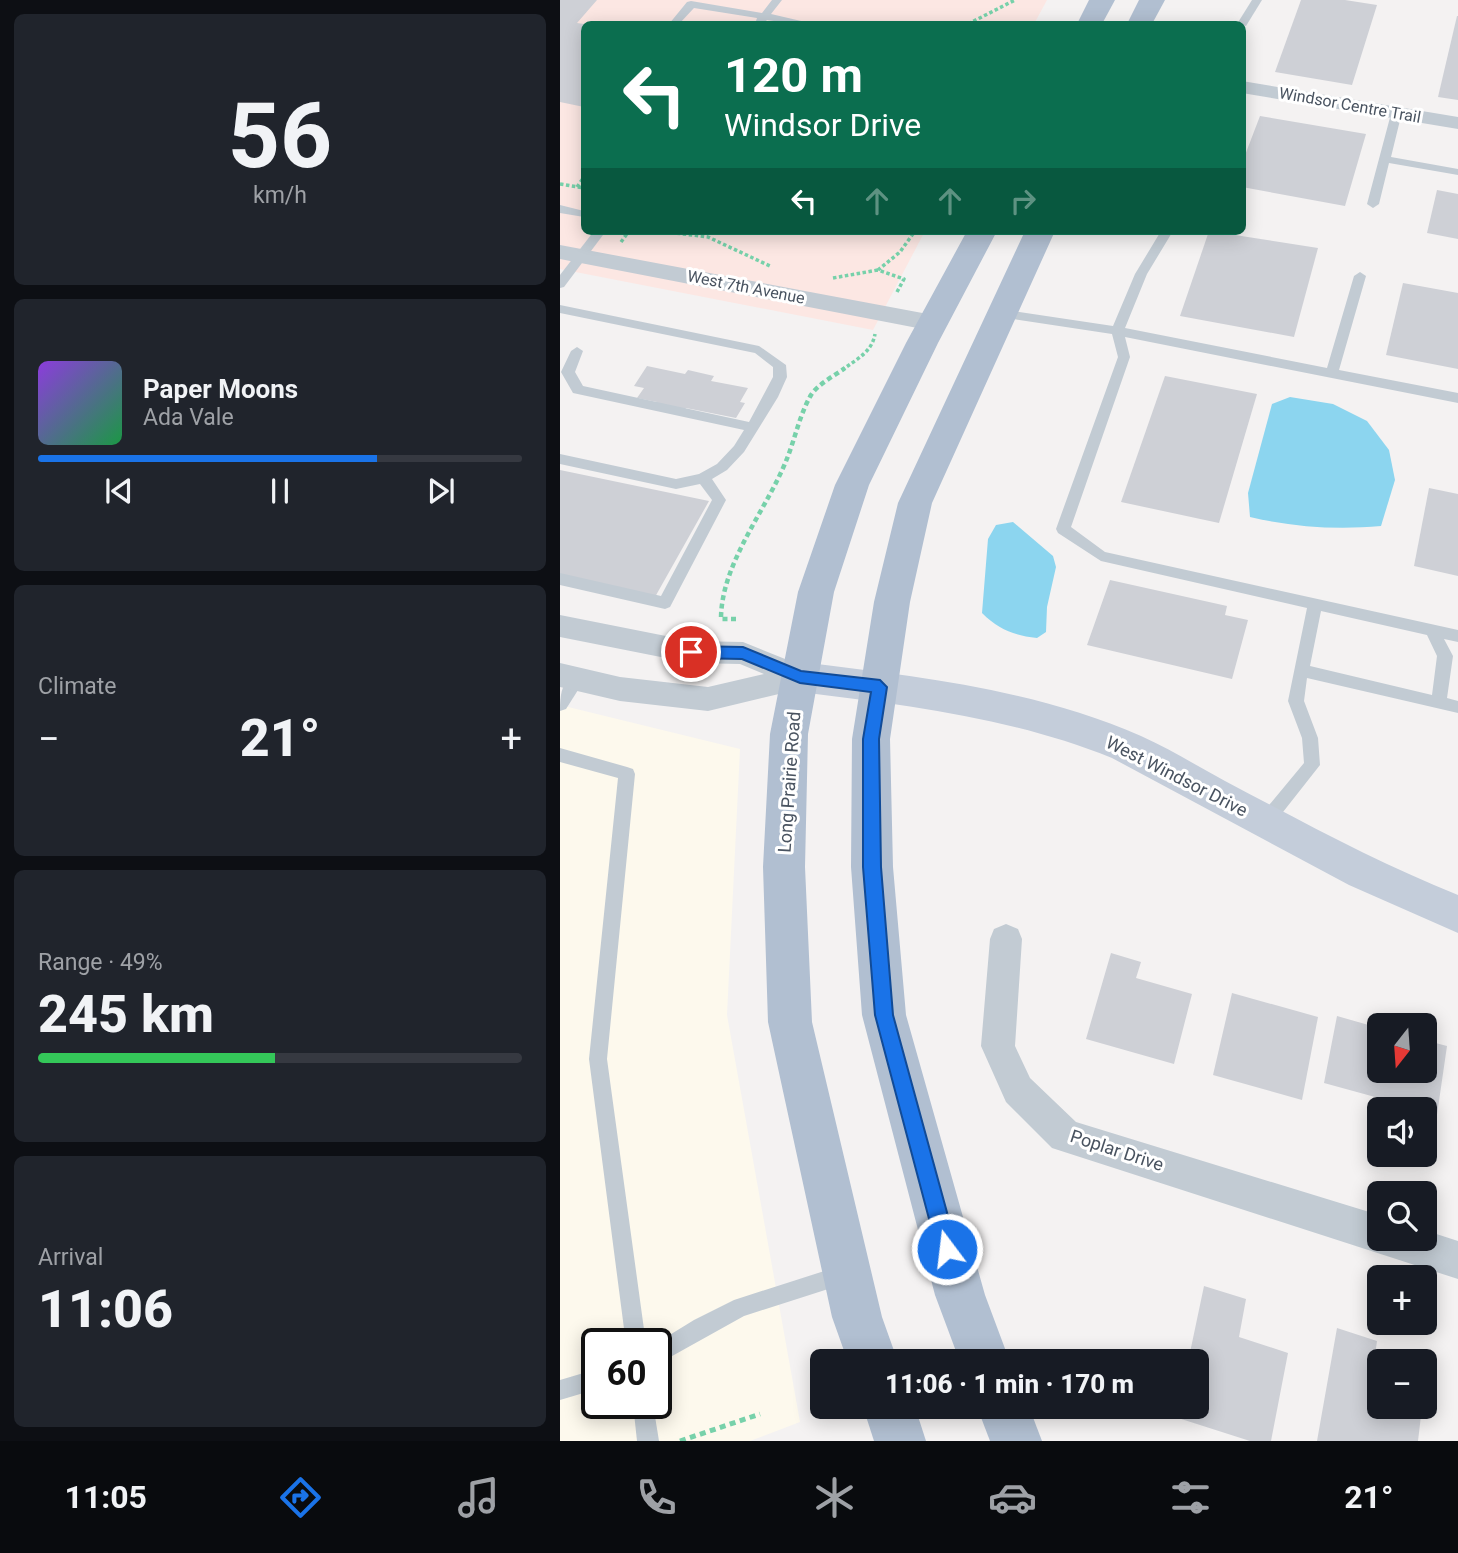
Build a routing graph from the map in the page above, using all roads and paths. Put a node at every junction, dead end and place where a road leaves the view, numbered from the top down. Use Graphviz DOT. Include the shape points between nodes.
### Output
graph roads {
  1 [pos="777,0"];
  2 [pos="1015,0"];
  3 [pos="1102,0"];
  4 [pos="1152,0"];
  5 [pos="1257,0"];
  6 [pos="761,20"];
  7 [pos="677,21"];
  8 [pos="974,21"];
  9 [pos="1092,21"];
  10 [pos="1142,21"];
  11 [pos="1244,21"];
  12 [pos="1246,88"];
  13 [pos="1396,112"];
  14 [pos="1458,123"];
  15 [pos="1384,159"];
  16 [pos="1458,172"];
  17 [pos="581,181"];
  18 [pos="560,184"];
  19 [pos="577,187"];
  20 [pos="581,188"];
  21 [pos="1373,204"];
  22 [pos="560,209"];
  23 [pos="581,213"];
  24 [pos="595,235"];
  25 [pos="692,235"];
  26 [pos="912,235"];
  27 [pos="980,235"];
  28 [pos="1038,235"];
  29 [pos="1165,235"];
  30 [pos="571,254"];
  31 [pos="778,270"];
  32 [pos="878,270"];
  33 [pos="1360,276"];
  34 [pos="831,278"];
  35 [pos="560,284"];
  36 [pos="560,309"];
  37 [pos="1000,313"];
  38 [pos="886,314"];
  39 [pos="933,323"];
  40 [pos="1117,331"];
  41 [pos="560,365"];
  42 [pos="1332,373"];
  43 [pos="1458,398"];
  44 [pos="752,427"];
  45 [pos="560,459"];
  46 [pos="703,478"];
  47 [pos="560,579"];
  48 [pos="1315,604"];
  49 [pos="736,620"];
  50 [pos="560,626"];
  51 [pos="1432,630"];
  52 [pos="1458,636"];
  53 [pos="1301,670"];
  54 [pos="568,677"];
  55 [pos="800,677"];
  56 [pos="880,687"];
  57 [pos="1439,703"];
  58 [pos="560,705"];
  59 [pos="1458,707"];
  60 [pos="560,755"];
  61 [pos="1266,821"];
  62 [pos="1458,914"];
  63 [pos="1006,939"];
  64 [pos="1367,1230"];
  65 [pos="1431,1251"];
  66 [pos="1458,1260"];
  67 [pos="848,1274"];
  68 [pos="634,1328"];
  69 [pos="672,1345"];
  70 [pos="868,1349"];
  71 [pos="980,1349"];
  72 [pos="581,1384"];
  73 [pos="560,1390"];
  74 [pos="761,1414"];
  75 [pos="645,1419"];
  76 [pos="893,1419"];
  77 [pos="1008,1419"];
  78 [pos="648,1441"];
  79 [pos="680,1441"];
  80 [pos="901,1441"];
  81 [pos="1016,1441"];
  1 -- 6 [label="lane"];
  2 -- 8 [label="path"];
  3 -- 9 [label="main road"];
  4 -- 10 [label="main road"];
  5 -- 11 [label="lane"];
  6 -- 7 [label="lane" via="691,4"];
  12 -- 13 [label="street, Windsor Centre Trail"];
  13 -- 14 [label="street, Windsor Centre Trail"];
  13 -- 15 [label="lane"];
  15 -- 16 [label="lane"];
  15 -- 21 [label="lane"];
  17 -- 19 [label="path"];
  18 -- 19 [label="path"];
  19 -- 20 [label="path"];
  22 -- 23 [label="lane"];
  24 -- 30 [label="lane"];
  25 -- 31 [label="path" via="708,237"];
  26 -- 32 [label="path"];
  27 -- 39 [label="main road, Long Prairie Road"];
  28 -- 37 [label="main road"];
  29 -- 40 [label="lane" via="1141,274"];
  30 -- 35 [label="lane"];
  30 -- 38 [label="street, West 7th Avenue"];
  32 -- 34 [label="path"];
  32 -- 38 [label="path" via="904,279"];
  33 -- 42 [label="lane"];
  36 -- 44 [label="lane" via="771,356 779,365 780,377"];
  37 -- 40 [label="lane"];
  37 -- 56 [label="main road" via="915,503 892,602"];
  38 -- 39 [label="street, West 7th Avenue"];
  38 -- 49 [label="path" via="867,352 816,389 800,417 788,457 755,518 721,603 721,619"];
  39 -- 55 [label="main road, Long Prairie Road" via="852,485 816,592"];
  40 -- 42 [label="lane"];
  40 -- 48 [label="lane" via="1124,357 1063,529 1101,556"];
  41 -- 44 [label="lane" via="577,351 568,372 578,390"];
  42 -- 43 [label="lane"];
  44 -- 46 [label="lane" via="722,467"];
  45 -- 46 [label="lane" via="676,484"];
  46 -- 47 [label="lane" via="719,500 665,603"];
  48 -- 51 [label="lane"];
  48 -- 53 [label="lane"];
  50 -- 55 [label="street" via="691,652 743,653"];
  51 -- 52 [label="lane"];
  51 -- 57 [label="lane" via="1445,656"];
  53 -- 57 [label="lane"];
  53 -- 61 [label="lane" via="1296,701 1310,738 1312,765"];
  54 -- 55 [label="street" via="620,689 708,699"];
  54 -- 58 [label="lane"];
  55 -- 56 [label="street, West Windsor Drive"];
  55 -- 67 [label="main road, Long Prairie Road" via="789,734 784,853 790,1023"];
  56 -- 61 [label="street, West Windsor Drive" via="970,700 1077,728 1126,747"];
  56 -- 71 [label="main road" via="871,739 872,867 884,1015 960,1295"];
  57 -- 59 [label="lane"];
  60 -- 68 [label="lane" via="627,774 598,1059"];
  61 -- 62 [label="street, West Windsor Drive" via="1392,887"];
  63 -- 64 [label="street, Poplar Drive" via="998,1046 1018,1090 1065,1136"];
  65 -- 66 [label="street"];
  67 -- 69 [label="lane" via="741,1307"];
  67 -- 70 [label="main road, Long Prairie Road"];
  72 -- 73 [label="lane"];
  74 -- 79 [label="path"];
  75 -- 78 [label="lane"];
  76 -- 80 [label="main road"];
  77 -- 81 [label="main road"];
}
